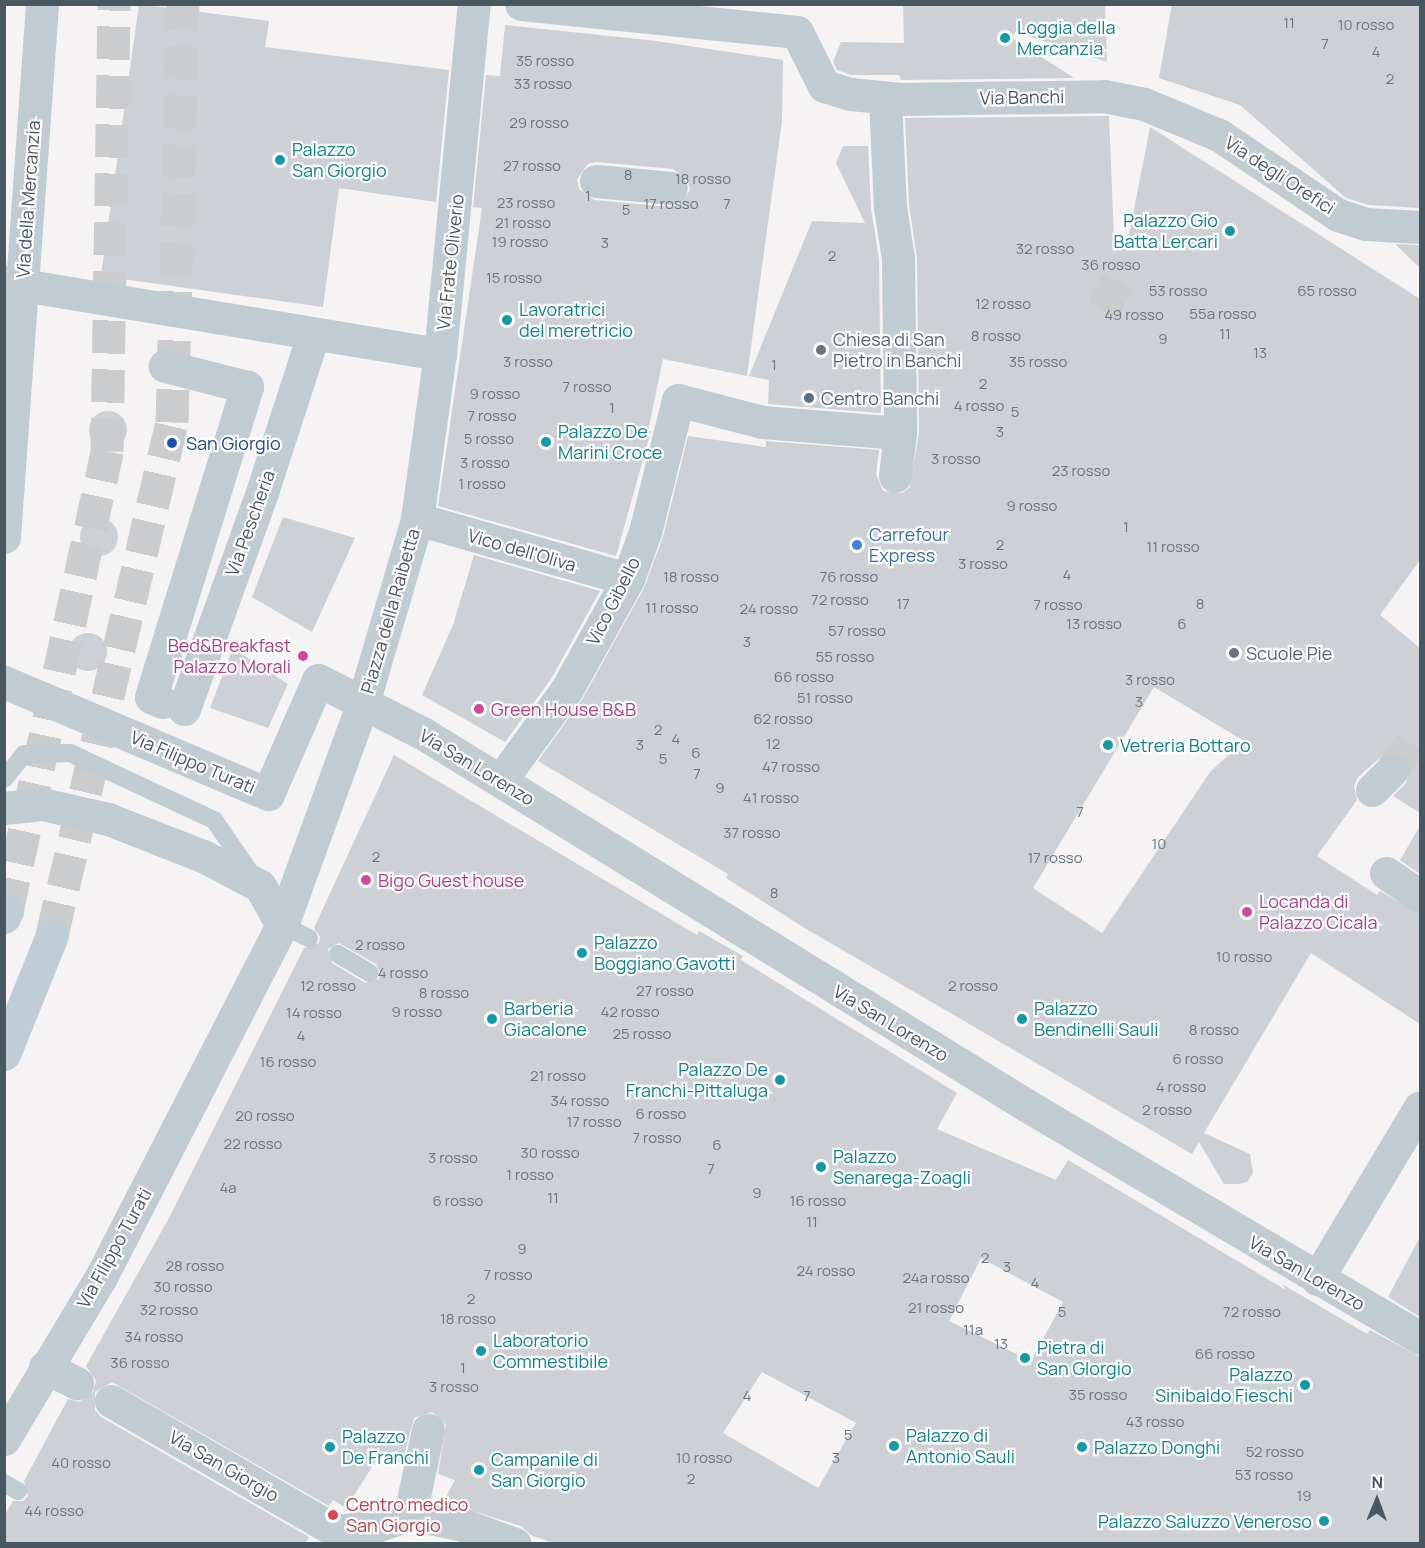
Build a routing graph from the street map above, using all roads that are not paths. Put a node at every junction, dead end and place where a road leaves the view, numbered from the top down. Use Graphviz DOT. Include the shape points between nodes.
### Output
graph roads {
  1 [pos="42,4"];
  2 [pos="474,4"];
  3 [pos="521,4"];
  4 [pos="893,99"];
  5 [pos="1144,104"];
  6 [pos="596,181"];
  7 [pos="671,188"];
  8 [pos="1420,228"];
  9 [pos="13,284"];
  10 [pos="313,335"];
  11 [pos="440,354"];
  12 [pos="165,366"];
  13 [pos="900,433"];
  14 [pos="895,476"];
  15 [pos="417,519"];
  16 [pos="4,537"];
  17 [pos="627,579"];
  18 [pos="4,682"];
  19 [pos="363,703"];
  20 [pos="4,779"];
  21 [pos="501,780"];
  22 [pos="4,808"];
  23 [pos="1386,873"];
  24 [pos="260,886"];
  25 [pos="1420,896"];
  26 [pos="295,932"];
  27 [pos="52,935"];
  28 [pos="338,954"];
  29 [pos="370,973"];
  30 [pos="4,1054"];
  31 [pos="1420,1107"];
  32 [pos="1317,1279"];
  33 [pos="1420,1338"];
  34 [pos="45,1367"];
  35 [pos="76,1383"];
  36 [pos="111,1401"];
  37 [pos="428,1430"];
  38 [pos="4,1439"];
  39 [pos="410,1514"];
  40 [pos="333,1537"];
  41 [pos="515,1544"];
  1 -- 9 [label="street, Via della Mercanzia"];
  2 -- 11 [label="street, Via Frate Oliverio"];
  3 -- 4 [label="street, Via Banchi" via="797,32 824,86"];
  4 -- 5 [label="street, Via Banchi" via="1104,96"];
  4 -- 13 [label="street"];
  5 -- 8 [label="street, Via degli Orefici" via="1219,135 1338,214 1366,224"];
  6 -- 7 [label="street"];
  9 -- 10 [label="street"];
  9 -- 16 [label="street, Via della Mercanzia"];
  10 -- 11 [label="street"];
  10 -- 12 [label="street, Via Pescheria" via="263,489 173,705 150,697 247,387"];
  11 -- 15 [label="street, Via Frate Oliverio"];
  13 -- 14 [label="street"];
  13 -- 17 [label="street, Vico Gibello" via="753,420 678,400 645,532"];
  15 -- 17 [label="street, Vico dell'Oliva"];
  15 -- 19 [label="street, Piazza della Raibetta"];
  17 -- 21 [label="street, Vico Gibello" via="567,689"];
  18 -- 19 [label="street, Via Filippo Turati" via="268,794 318,680"];
  19 -- 21 [label="street, Via San Lorenzo"];
  19 -- 26 [label="street, Via Filippo Turati" via="330,794"];
  20 -- 24 [label="lane" via="24,754 70,753 214,820"];
  21 -- 32 [label="street, Via San Lorenzo" via="819,979"];
  22 -- 24 [label="street" via="42,804 108,819 203,856"];
  23 -- 25 [label="street"];
  24 -- 26 [label="street"];
  26 -- 34 [label="street, Via Filippo Turati" via="101,1277"];
  27 -- 30 [label="main road"];
  28 -- 29 [label="lane"];
  31 -- 32 [label="street"];
  32 -- 33 [label="street, Via San Lorenzo"];
  34 -- 35 [label="street"];
  34 -- 38 [label="street, Via Filippo Turati"];
  36 -- 40 [label="street, Via San Giorgio"];
  37 -- 39 [label="street"];
  39 -- 40 [label="street"];
  39 -- 41 [label="street" via="463,1525"];
}
